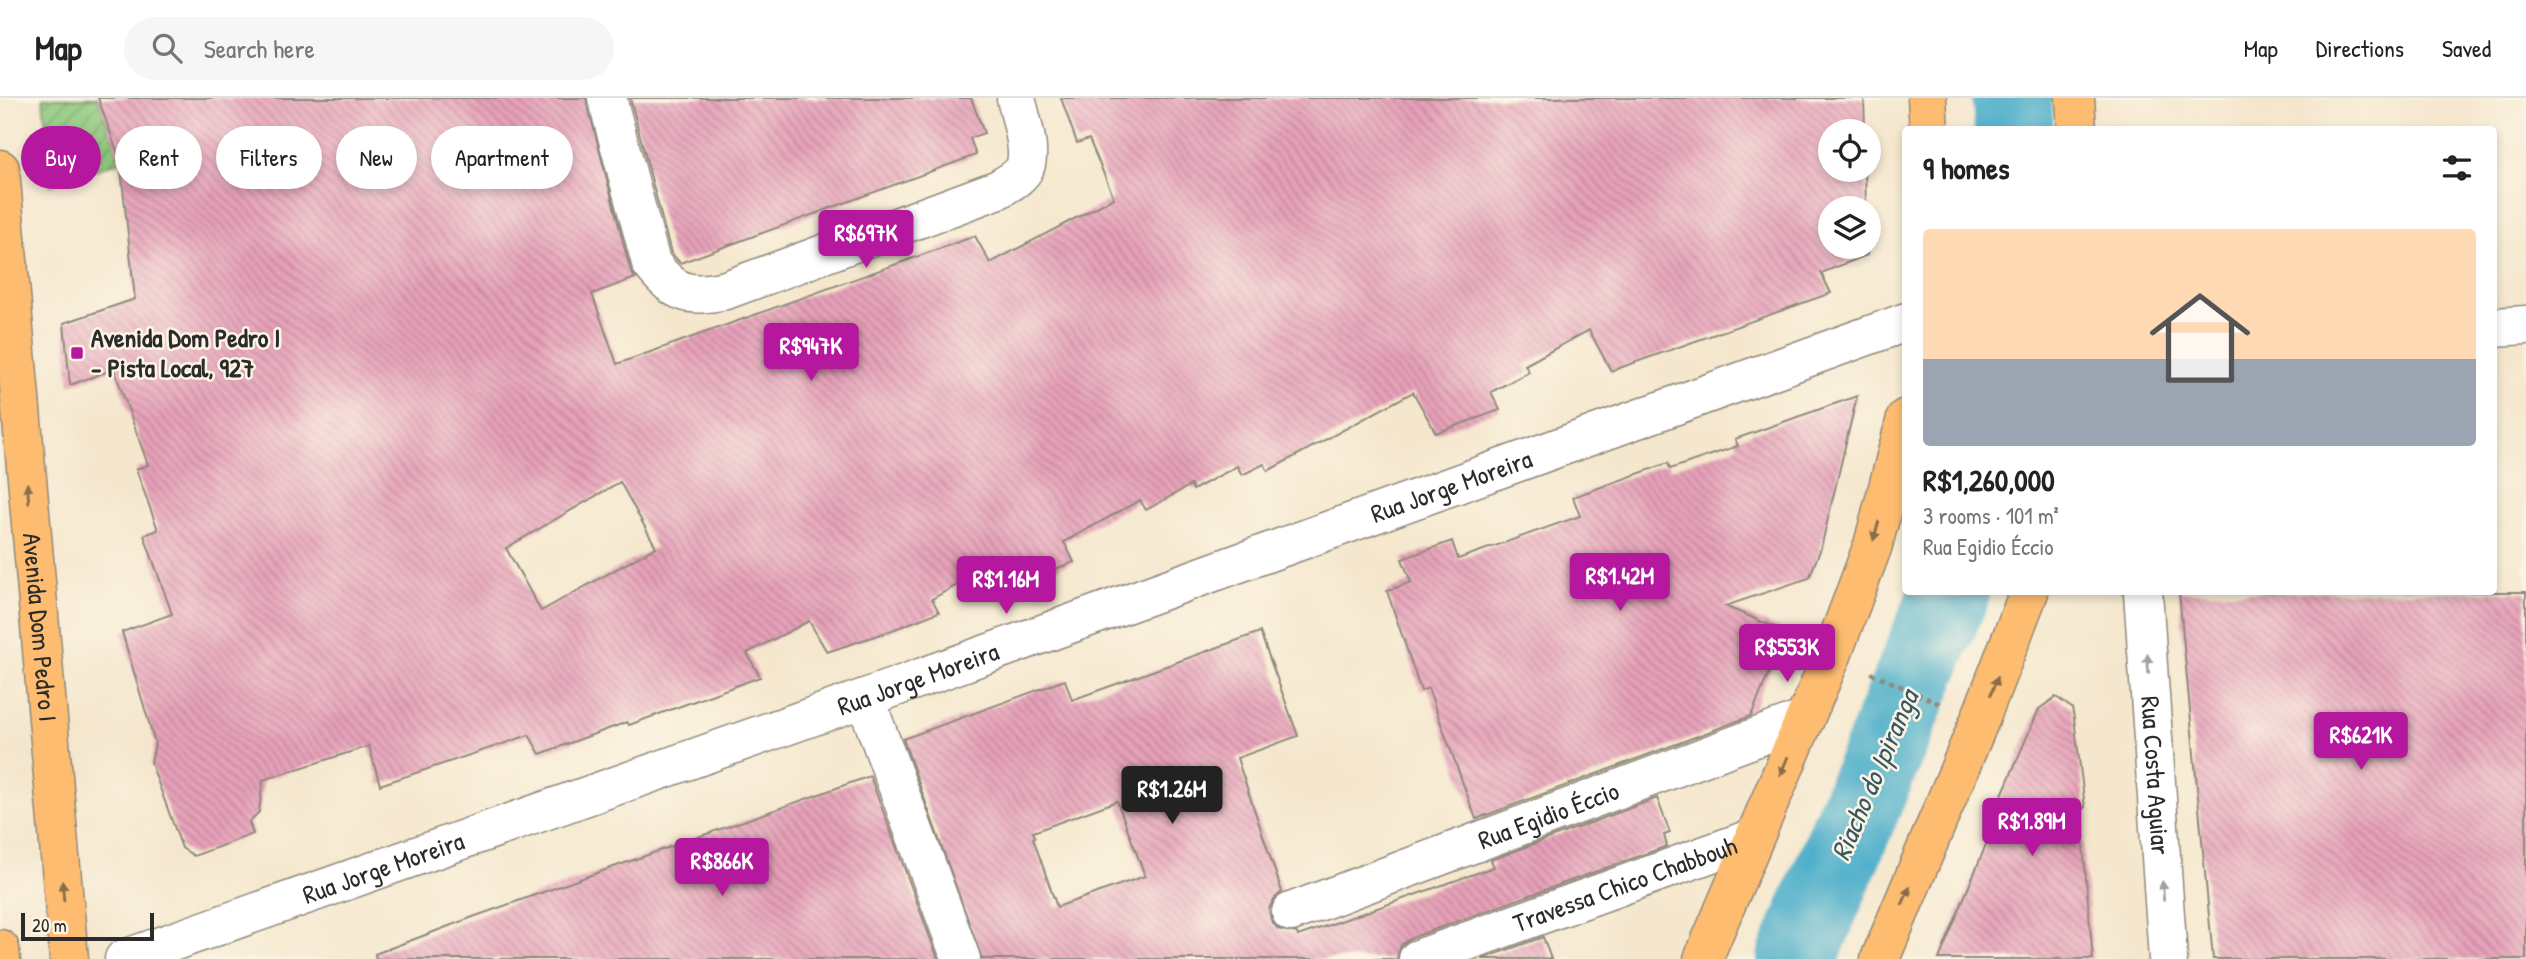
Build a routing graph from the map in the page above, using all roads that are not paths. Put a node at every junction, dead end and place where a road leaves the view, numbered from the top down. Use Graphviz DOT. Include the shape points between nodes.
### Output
graph roads {
  1 [pos="607,98"];
  2 [pos="1016,98"];
  3 [pos="1927,98"];
  4 [pos="2076,98"];
  5 [pos="1929,126"];
  6 [pos="2077,126"];
  7 [pos="0,169"];
  8 [pos="1902,323"];
  9 [pos="2526,325"];
  10 [pos="2497,327"];
  11 [pos="21,414"];
  12 [pos="1902,433"];
  13 [pos="0,450"];
  14 [pos="2028,595"];
  15 [pos="2143,595"];
  16 [pos="865,698"];
  17 [pos="1805,719"];
  18 [pos="1754,838"];
  19 [pos="1291,912"];
  20 [pos="0,948"];
  21 [pos="1,959"];
  22 [pos="69,959"];
  23 [pos="124,959"];
  24 [pos="961,959"];
  25 [pos="1418,959"];
  26 [pos="1703,959"];
  27 [pos="1880,959"];
  28 [pos="2168,959"];
  1 -- 2 [label="street" via="651,263 664,280 699,296 999,189 1025,166"];
  3 -- 5 [label="main road"];
  4 -- 6 [label="main road"];
  7 -- 11 [label="main road, Avenida Dom Pedro I"];
  8 -- 16 [label="street, Rua Jorge Moreira"];
  9 -- 10 [label="street"];
  11 -- 13 [label="main road"];
  22 -- 11 [label="main road, Avenida Dom Pedro I, one-way"];
  12 -- 17 [label="main road, one-way" via="1873,545"];
  27 -- 14 [label="main road, one-way"];
  28 -- 15 [label="street, Rua Costa Aguiar, one-way"];
  16 -- 23 [label="street, Rua Jorge Moreira"];
  16 -- 24 [label="street"];
  17 -- 18 [label="main road, one-way"];
  17 -- 19 [label="street, Rua Egidio Éccio"];
  18 -- 25 [label="street, Travessa Chico Chabbouh"];
  18 -- 26 [label="main road"];
  20 -- 21 [label="main road"];
}
